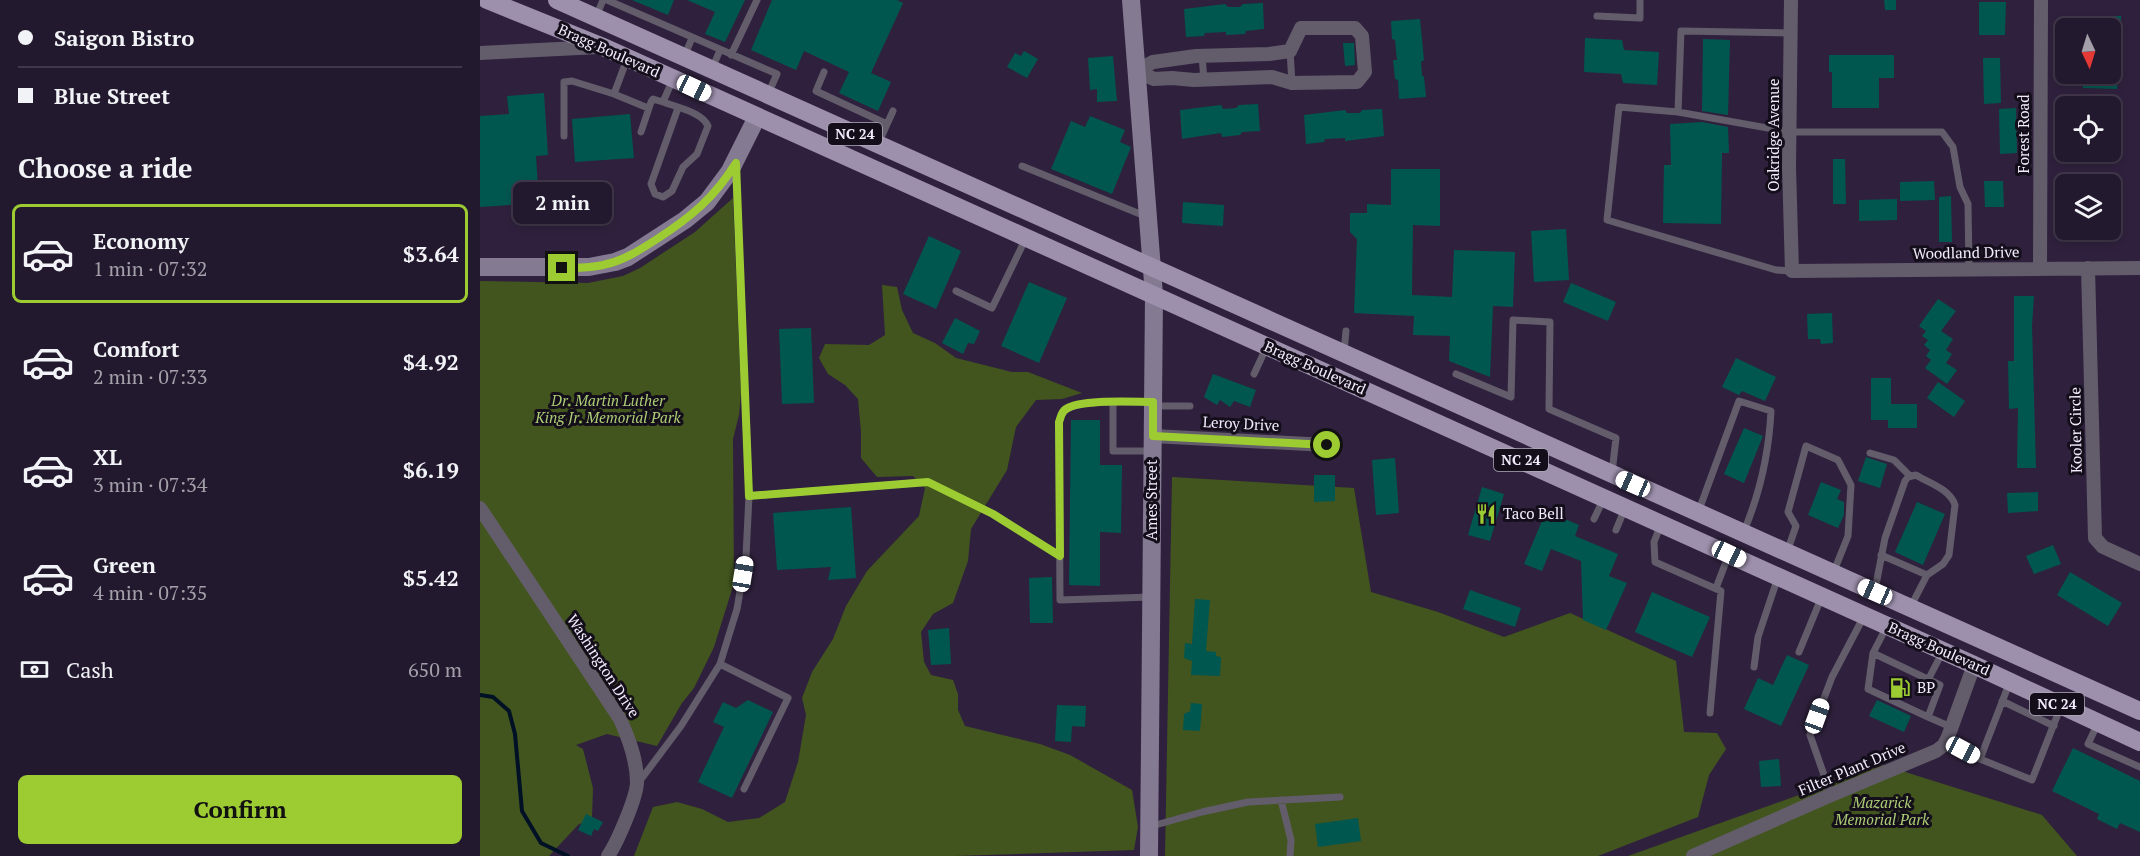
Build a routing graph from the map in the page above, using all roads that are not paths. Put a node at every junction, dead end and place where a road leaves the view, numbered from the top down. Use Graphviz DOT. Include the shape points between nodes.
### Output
graph roads {
  1 [pos="487,0"];
  2 [pos="557,0"];
  3 [pos="605,0"];
  4 [pos="757,0"];
  5 [pos="1131,0"];
  6 [pos="1640,0"];
  7 [pos="1791,0"];
  8 [pos="2041,0"];
  9 [pos="635,13"];
  10 [pos="1597,16"];
  11 [pos="595,17"];
  12 [pos="626,30"];
  13 [pos="1791,33"];
  14 [pos="692,38"];
  15 [pos="601,46"];
  16 [pos="720,50"];
  17 [pos="1290,51"];
  18 [pos="480,53"];
  19 [pos="731,55"];
  20 [pos="1202,56"];
  21 [pos="684,57"];
  22 [pos="627,58"];
  23 [pos="712,69"];
  24 [pos="1136,71"];
  25 [pos="824,72"];
  26 [pos="673,79"];
  27 [pos="1204,80"];
  28 [pos="1292,83"];
  29 [pos="614,94"];
  30 [pos="768,94"];
  31 [pos="663,102"];
  32 [pos="648,108"];
  33 [pos="678,108"];
  34 [pos="893,111"];
  35 [pos="1678,112"];
  36 [pos="757,117"];
  37 [pos="887,124"];
  38 [pos="641,132"];
  39 [pos="1790,132"];
  40 [pos="564,136"];
  41 [pos="878,144"];
  42 [pos="736,163"];
  43 [pos="1022,166"];
  44 [pos="1148,217"];
  45 [pos="1027,238"];
  46 [pos="480,267"];
  47 [pos="1152,268"];
  48 [pos="2088,268"];
  49 [pos="2140,268"];
  50 [pos="1969,269"];
  51 [pos="2040,269"];
  52 [pos="1792,271"];
  53 [pos="956,291"];
  54 [pos="1154,295"];
  55 [pos="1346,331"];
  56 [pos="1267,346"];
  57 [pos="1344,354"];
  58 [pos="1254,374"];
  59 [pos="1456,374"];
  60 [pos="1113,402"];
  61 [pos="1153,404"];
  62 [pos="1190,406"];
  63 [pos="1153,444"];
  64 [pos="1327,445"];
  65 [pos="1870,453"];
  66 [pos="1611,474"];
  67 [pos="1910,476"];
  68 [pos="749,496"];
  69 [pos="1604,498"];
  70 [pos="480,508"];
  71 [pos="1625,508"];
  72 [pos="1698,513"];
  73 [pos="1594,519"];
  74 [pos="1661,524"];
  75 [pos="1616,530"];
  76 [pos="1743,533"];
  77 [pos="1787,553"];
  78 [pos="1729,554"];
  79 [pos="1881,555"];
  80 [pos="1060,556"];
  81 [pos="2140,564"];
  82 [pos="1833,574"];
  83 [pos="1928,575"];
  84 [pos="1778,577"];
  85 [pos="1716,588"];
  86 [pos="1875,592"];
  87 [pos="1152,597"];
  88 [pos="1824,597"];
  89 [pos="1910,608"];
  90 [pos="1864,615"];
  91 [pos="1887,626"];
  92 [pos="1994,645"];
  93 [pos="1943,651"];
  94 [pos="1799,652"];
  95 [pos="1873,654"];
  96 [pos="720,664"];
  97 [pos="1974,665"];
  98 [pos="1754,667"];
  99 [pos="1928,680"];
  100 [pos="2010,681"];
  101 [pos="2002,701"];
  102 [pos="2061,706"];
  103 [pos="2140,711"];
  104 [pos="1710,713"];
  105 [pos="1928,717"];
  106 [pos="2098,723"];
  107 [pos="2054,726"];
  108 [pos="1951,727"];
  109 [pos="1946,741"];
  110 [pos="2140,742"];
  111 [pos="1980,759"];
  112 [pos="2140,766"];
  113 [pos="637,784"];
  114 [pos="744,789"];
  115 [pos="1831,795"];
  116 [pos="1340,797"];
  117 [pos="1281,800"];
  118 [pos="1150,827"];
  119 [pos="608,856"];
  120 [pos="1149,856"];
  121 [pos="1290,856"];
  122 [pos="1693,856"];
  1 -- 15 [label="main road, Bragg Boulevard / NC 24"];
  2 -- 11 [label="main road, Bragg Boulevard / NC 24"];
  3 -- 9 [label="lane"];
  3 -- 11 [label="lane"];
  4 -- 19 [label="lane"];
  5 -- 24 [label="street, Ames Street"];
  6 -- 10 [label="lane" via="1640,18"];
  7 -- 13 [label="street, Oakridge Avenue"];
  8 -- 51 [label="street, Forest Road"];
  9 -- 12 [label="lane"];
  9 -- 14 [label="lane"];
  11 -- 12 [label="main road, Bragg Boulevard / NC 24"];
  12 -- 21 [label="main road, Bragg Boulevard / NC 24"];
  13 -- 35 [label="lane" via="1681,31"];
  13 -- 39 [label="street, Oakridge Avenue"];
  14 -- 16 [label="lane"];
  14 -- 21 [label="lane"];
  15 -- 18 [label="street"];
  15 -- 22 [label="main road, Bragg Boulevard / NC 24"];
  16 -- 19 [label="lane"];
  16 -- 23 [label="lane"];
  17 -- 20 [label="street"];
  17 -- 28 [label="lane"];
  17 -- 28 [label="street" via="1301,28 1355,28 1362,36 1365,72 1357,82"];
  19 -- 30 [label="lane" via="777,74"];
  20 -- 24 [label="street" via="1153,62"];
  20 -- 27 [label="lane"];
  21 -- 23 [label="main road, Bragg Boulevard / NC 24"];
  22 -- 26 [label="main road, Bragg Boulevard / NC 24"];
  22 -- 29 [label="lane"];
  23 -- 30 [label="main road, Bragg Boulevard / NC 24"];
  24 -- 27 [label="street" via="1155,79"];
  24 -- 44 [label="street, Ames Street"];
  25 -- 37 [label="lane" via="816,91"];
  26 -- 31 [label="lane"];
  26 -- 36 [label="main road, Bragg Boulevard / NC 24"];
  27 -- 28 [label="street" via="1272,77"];
  29 -- 32 [label="lane"];
  29 -- 40 [label="lane" via="564,82"];
  30 -- 41 [label="main road, Bragg Boulevard / NC 24"];
  31 -- 32 [label="lane" via="653,99"];
  31 -- 33 [label="lane"];
  32 -- 38 [label="lane"];
  33 -- 33 [label="lane" via="706,121 708,126 697,154 683,167 672,191 659,196 654,194 651,184"];
  34 -- 37 [label="lane"];
  35 -- 39 [label="lane"];
  35 -- 52 [label="lane" via="1619,106 1607,220 1776,270"];
  36 -- 42 [label="street"];
  36 -- 45 [label="main road, Bragg Boulevard / NC 24"];
  37 -- 41 [label="lane"];
  39 -- 50 [label="lane" via="1942,132 1953,147 1960,187 1968,204"];
  39 -- 52 [label="street, Oakridge Avenue"];
  41 -- 47 [label="main road, Bragg Boulevard / NC 24"];
  42 -- 46 [label="street" via="696,212 615,262 575,268"];
  42 -- 68 [label="lane"];
  43 -- 44 [label="lane"];
  44 -- 47 [label="street, Ames Street"];
  45 -- 53 [label="lane" via="992,308"];
  45 -- 54 [label="main road, Bragg Boulevard / NC 24"];
  47 -- 54 [label="street, Ames Street"];
  47 -- 57 [label="main road, Bragg Boulevard / NC 24"];
  48 -- 49 [label="street, Woodland Drive"];
  48 -- 51 [label="street, Woodland Drive"];
  48 -- 81 [label="street, Kooler Circle" via="2095,538 2103,547"];
  50 -- 51 [label="street, Woodland Drive"];
  50 -- 52 [label="street, Woodland Drive"];
  54 -- 56 [label="main road, Bragg Boulevard / NC 24"];
  54 -- 61 [label="street, Ames Street"];
  55 -- 57 [label="lane"];
  56 -- 58 [label="lane"];
  56 -- 69 [label="main road, Bragg Boulevard / NC 24"];
  57 -- 66 [label="main road, Bragg Boulevard / NC 24"];
  59 -- 66 [label="lane" via="1511,397 1514,320 1550,322 1549,409 1616,438"];
  60 -- 61 [label="lane"];
  60 -- 63 [label="lane" via="1113,451"];
  60 -- 80 [label="lane" via="1067,408 1062,413"];
  61 -- 62 [label="lane"];
  61 -- 63 [label="street, Ames Street"];
  63 -- 64 [label="street, Leroy Drive"];
  63 -- 87 [label="street, Ames Street"];
  65 -- 67 [label="lane" via="1894,460"];
  66 -- 72 [label="main road, Bragg Boulevard / NC 24"];
  67 -- 79 [label="lane"];
  67 -- 83 [label="lane" via="1916,475 1946,491 1954,505 1950,555"];
  68 -- 80 [label="lane" via="928,482 993,514"];
  68 -- 96 [label="lane" via="746,556 737,609"];
  69 -- 71 [label="main road, Bragg Boulevard / NC 24"];
  69 -- 73 [label="lane"];
  70 -- 113 [label="street, Washington Drive" via="620,719 633,753"];
  71 -- 74 [label="main road, Bragg Boulevard / NC 24"];
  71 -- 75 [label="lane"];
  72 -- 76 [label="main road, Bragg Boulevard / NC 24"];
  72 -- 76 [label="lane" via="1739,401 1771,411 1770,441"];
  74 -- 78 [label="main road, Bragg Boulevard / NC 24"];
  74 -- 85 [label="lane" via="1654,542 1655,562"];
  76 -- 77 [label="main road, Bragg Boulevard / NC 24"];
  77 -- 82 [label="main road, Bragg Boulevard / NC 24"];
  77 -- 82 [label="lane" via="1796,526 1788,512 1806,446 1838,460 1851,485 1848,536"];
  78 -- 84 [label="main road, Bragg Boulevard / NC 24"];
  78 -- 85 [label="lane"];
  79 -- 83 [label="lane"];
  79 -- 86 [label="lane"];
  80 -- 87 [label="lane" via="1060,600"];
  82 -- 86 [label="main road, Bragg Boulevard / NC 24"];
  83 -- 89 [label="lane"];
  84 -- 88 [label="main road, Bragg Boulevard / NC 24"];
  84 -- 98 [label="lane" via="1758,637"];
  85 -- 104 [label="lane" via="1721,591"];
  86 -- 89 [label="main road, Bragg Boulevard / NC 24"];
  87 -- 118 [label="street, Ames Street"];
  88 -- 90 [label="main road, Bragg Boulevard / NC 24"];
  88 -- 92 [label="main road" via="1847,595 1962,646"];
  88 -- 94 [label="lane"];
  89 -- 92 [label="main road, Bragg Boulevard / NC 24"];
  90 -- 91 [label="main road, Bragg Boulevard / NC 24"];
  90 -- 115 [label="lane" via="1832,677 1810,735"];
  91 -- 93 [label="main road, Bragg Boulevard / NC 24"];
  91 -- 95 [label="lane"];
  92 -- 103 [label="main road, Bragg Boulevard / NC 24"];
  93 -- 97 [label="main road, Bragg Boulevard / NC 24"];
  93 -- 99 [label="lane"];
  95 -- 99 [label="lane"];
  95 -- 105 [label="lane" via="1868,688"];
  96 -- 113 [label="lane" via="681,726"];
  96 -- 114 [label="lane" via="788,698"];
  97 -- 100 [label="main road, Bragg Boulevard / NC 24"];
  97 -- 108 [label="street"];
  99 -- 105 [label="lane" via="1940,686"];
  100 -- 101 [label="lane"];
  100 -- 102 [label="main road, Bragg Boulevard / NC 24"];
  101 -- 107 [label="lane"];
  101 -- 111 [label="lane"];
  102 -- 106 [label="main road, Bragg Boulevard / NC 24"];
  102 -- 107 [label="lane"];
  105 -- 108 [label="lane"];
  106 -- 110 [label="main road, Bragg Boulevard / NC 24"];
  106 -- 112 [label="lane" via="2088,744"];
  107 -- 111 [label="lane" via="2032,780"];
  108 -- 109 [label="street"];
  109 -- 111 [label="lane"];
  109 -- 115 [label="street, Filter Plant Drive" via="1936,751"];
  113 -- 119 [label="street, Washington Drive" via="624,826"];
  115 -- 122 [label="street, Filter Plant Drive"];
  116 -- 117 [label="lane"];
  117 -- 118 [label="lane" via="1237,804"];
  117 -- 121 [label="lane" via="1291,840"];
  118 -- 120 [label="street, Ames Street"];
}
